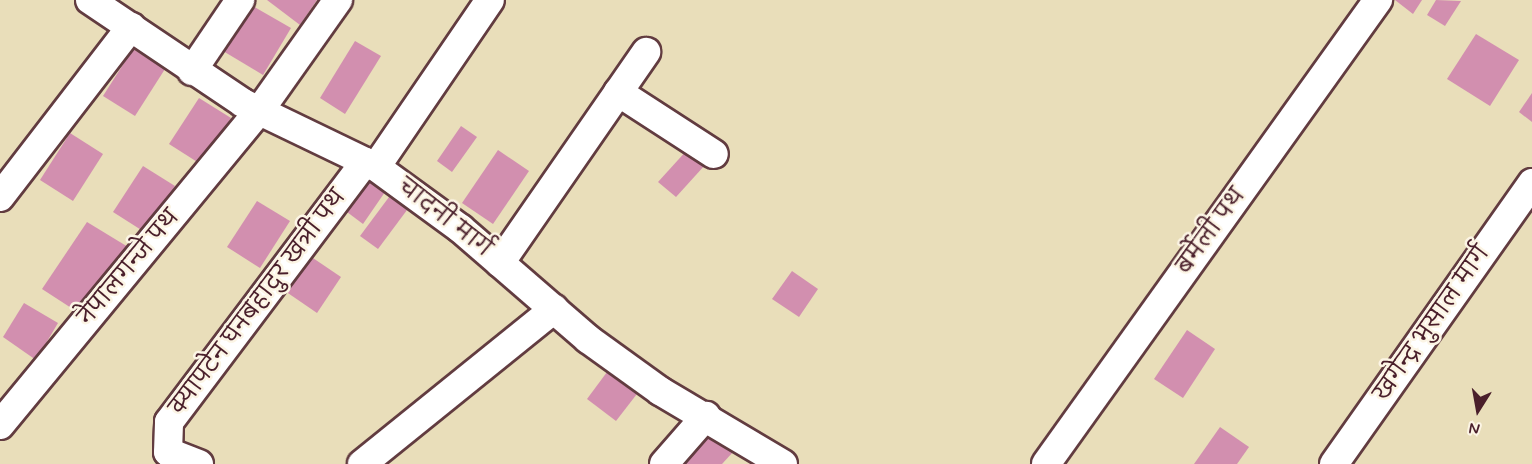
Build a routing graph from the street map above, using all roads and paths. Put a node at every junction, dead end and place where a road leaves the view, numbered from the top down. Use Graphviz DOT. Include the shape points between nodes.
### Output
graph roads {
  1 [pos="90,0"];
  2 [pos="240,0"];
  3 [pos="338,0"];
  4 [pos="490,0"];
  5 [pos="1378,0"];
  6 [pos="131,27"];
  7 [pos="646,52"];
  8 [pos="192,71"];
  9 [pos="618,93"];
  10 [pos="260,110"];
  11 [pos="714,154"];
  12 [pos="371,165"];
  13 [pos="1532,183"];
  14 [pos="0,197"];
  15 [pos="500,263"];
  16 [pos="554,309"];
  17 [pos="706,416"];
  18 [pos="0,425"];
  19 [pos="199,464"];
  20 [pos="362,464"];
  21 [pos="664,464"];
  22 [pos="783,464"];
  23 [pos="1046,464"];
  24 [pos="1334,464"];
  1 -- 6 [label="street, चादनी मार्ग"];
  2 -- 8 [label="street"];
  3 -- 10 [label="street, नेपालगन्जे पथ"];
  4 -- 12 [label="street"];
  5 -- 23 [label="street, बर्मेली पथ"];
  6 -- 8 [label="street, चादनी मार्ग"];
  6 -- 14 [label="street"];
  7 -- 9 [label="street"];
  8 -- 10 [label="street, चादनी मार्ग"];
  9 -- 11 [label="street"];
  9 -- 15 [label="street"];
  10 -- 12 [label="street, चादनी मार्ग"];
  10 -- 18 [label="street, नेपालगन्जे पथ"];
  12 -- 15 [label="street, चादनी मार्ग" via="461,228"];
  12 -- 19 [label="street, क्यापटेन घनबहादुर खत्री पथ" via="169,422 168,452"];
  13 -- 24 [label="street, खगेन्द्र भुसाल मार्ग"];
  15 -- 16 [label="street, चादनी मार्ग"];
  16 -- 17 [label="street, चादनी मार्ग" via="660,391"];
  16 -- 20 [label="street"];
  17 -- 21 [label="street"];
  17 -- 22 [label="street, चादनी मार्ग"];
}
